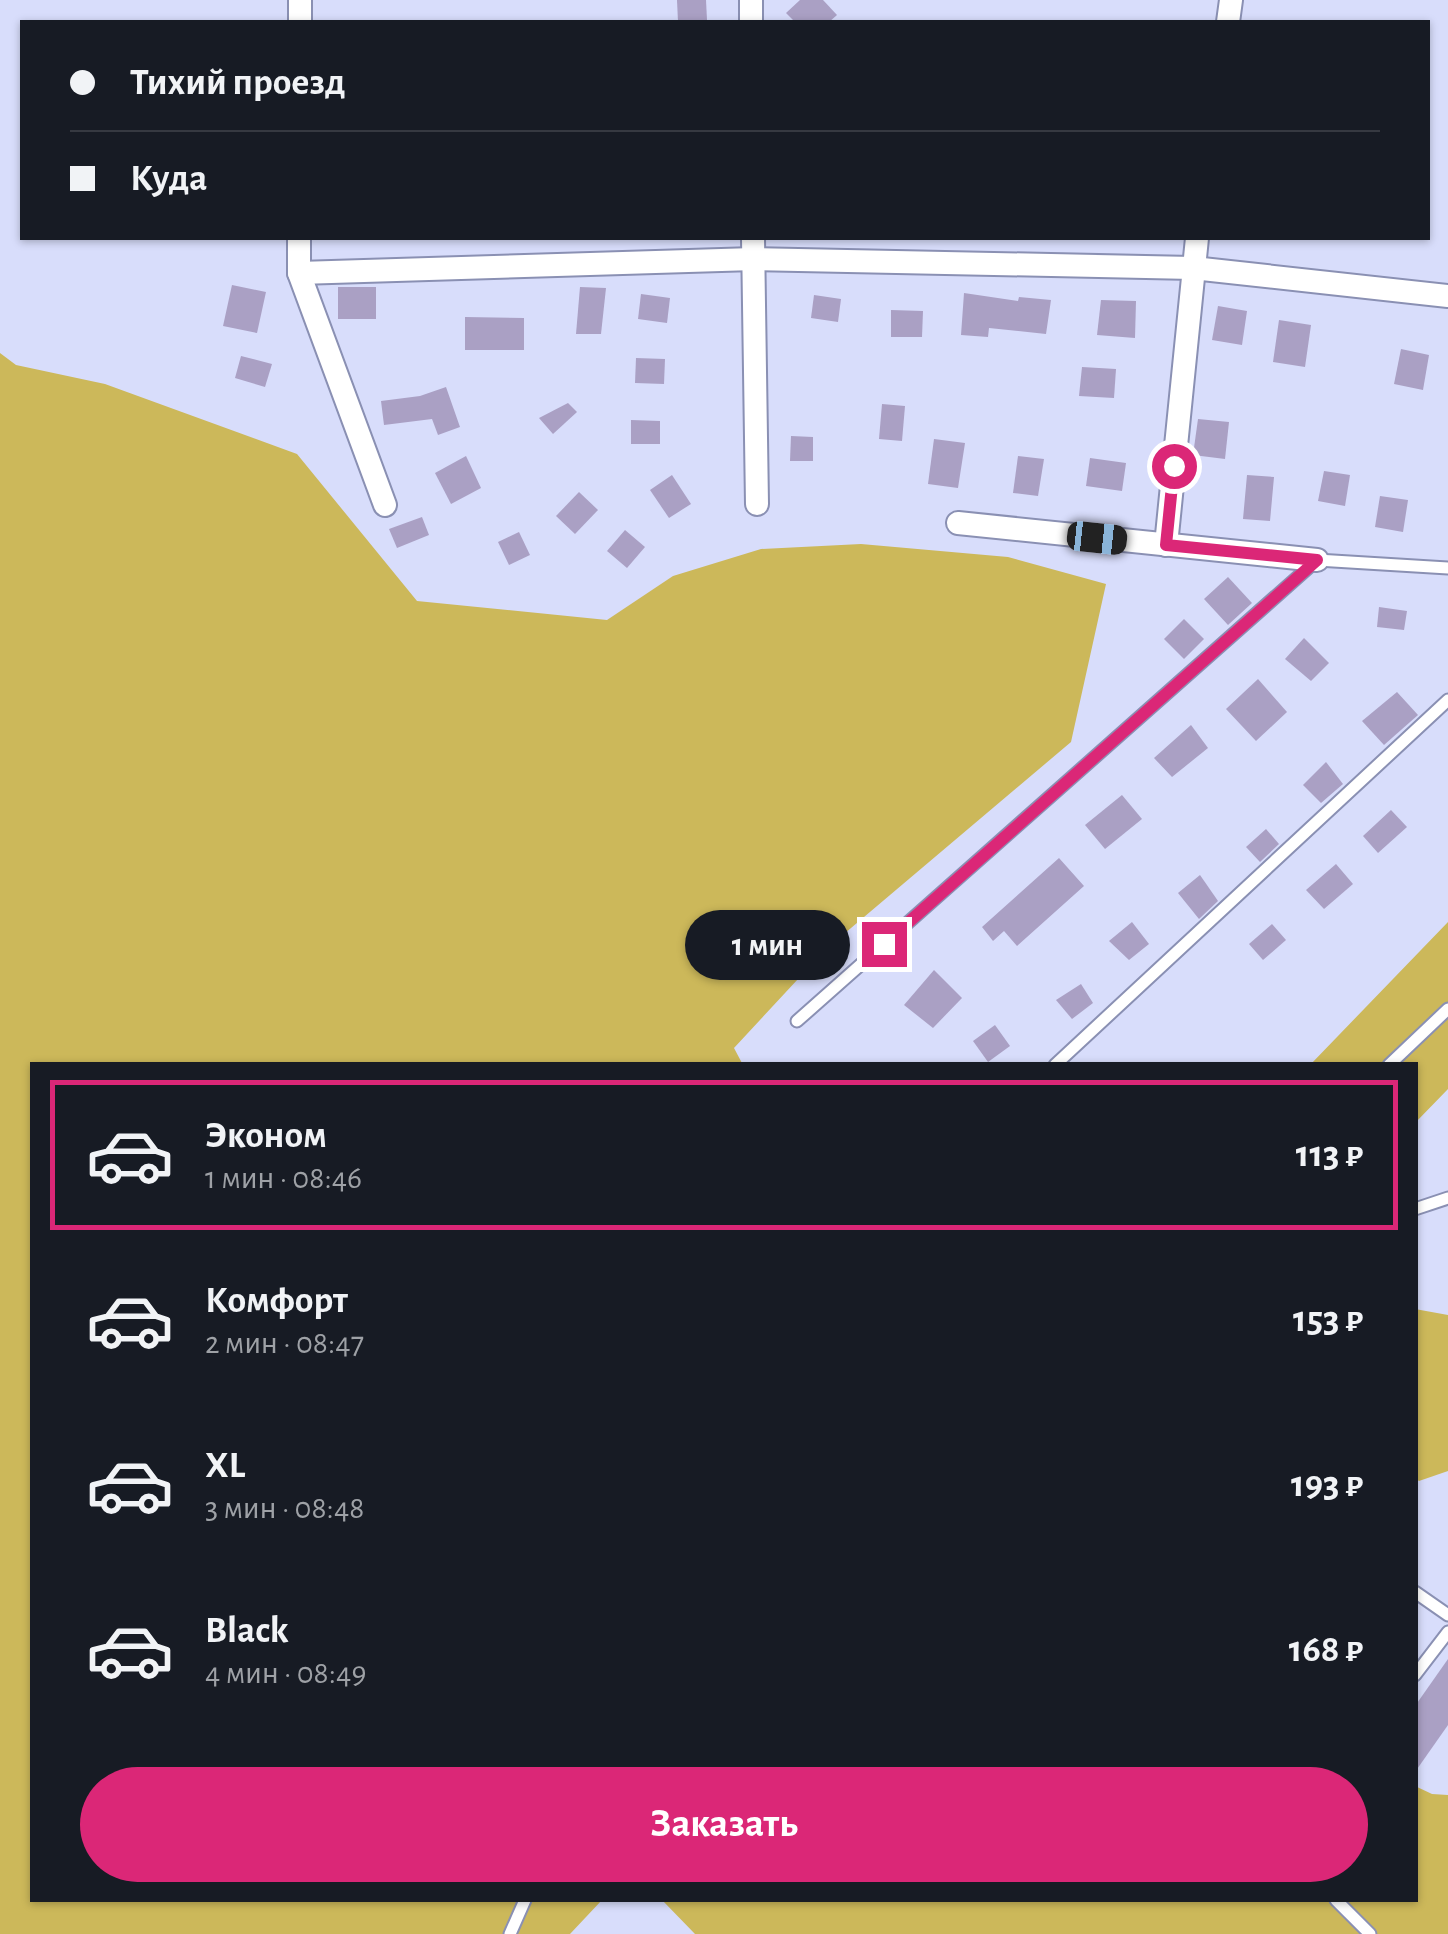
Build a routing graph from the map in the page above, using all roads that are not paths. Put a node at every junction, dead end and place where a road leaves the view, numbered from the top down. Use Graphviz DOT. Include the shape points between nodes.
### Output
graph roads {
  1 [pos="299,240"];
  2 [pos="1197,240"];
  3 [pos="754,248"];
  4 [pos="1193,268"];
  5 [pos="299,273"];
  6 [pos="1448,296"];
  7 [pos="757,504"];
  8 [pos="386,506"];
  9 [pos="958,523"];
  10 [pos="1166,545"];
  11 [pos="1317,560"];
  12 [pos="1448,568"];
  13 [pos="1448,700"];
  14 [pos="1448,1008"];
  15 [pos="797,1021"];
  16 [pos="1058,1062"];
  17 [pos="1392,1062"];
  18 [pos="1448,1198"];
  19 [pos="1418,1208"];
  20 [pos="1418,1594"];
  21 [pos="1448,1616"];
  22 [pos="1448,1632"];
  23 [pos="1418,1671"];
  24 [pos="523,1902"];
  25 [pos="1338,1902"];
  26 [pos="510,1934"];
  27 [pos="1370,1934"];
  1 -- 5 [label="street"];
  2 -- 4 [label="street"];
  3 -- 4 [label="street"];
  3 -- 5 [label="street"];
  3 -- 7 [label="street"];
  4 -- 6 [label="street"];
  4 -- 10 [label="street"];
  5 -- 8 [label="street"];
  9 -- 10 [label="street"];
  10 -- 11 [label="street"];
  11 -- 12 [label="lane"];
  11 -- 15 [label="lane"];
  13 -- 16 [label="lane"];
  14 -- 17 [label="lane"];
  18 -- 19 [label="lane"];
  20 -- 21 [label="lane"];
  22 -- 23 [label="lane"];
  24 -- 26 [label="lane"];
  25 -- 27 [label="lane"];
}
